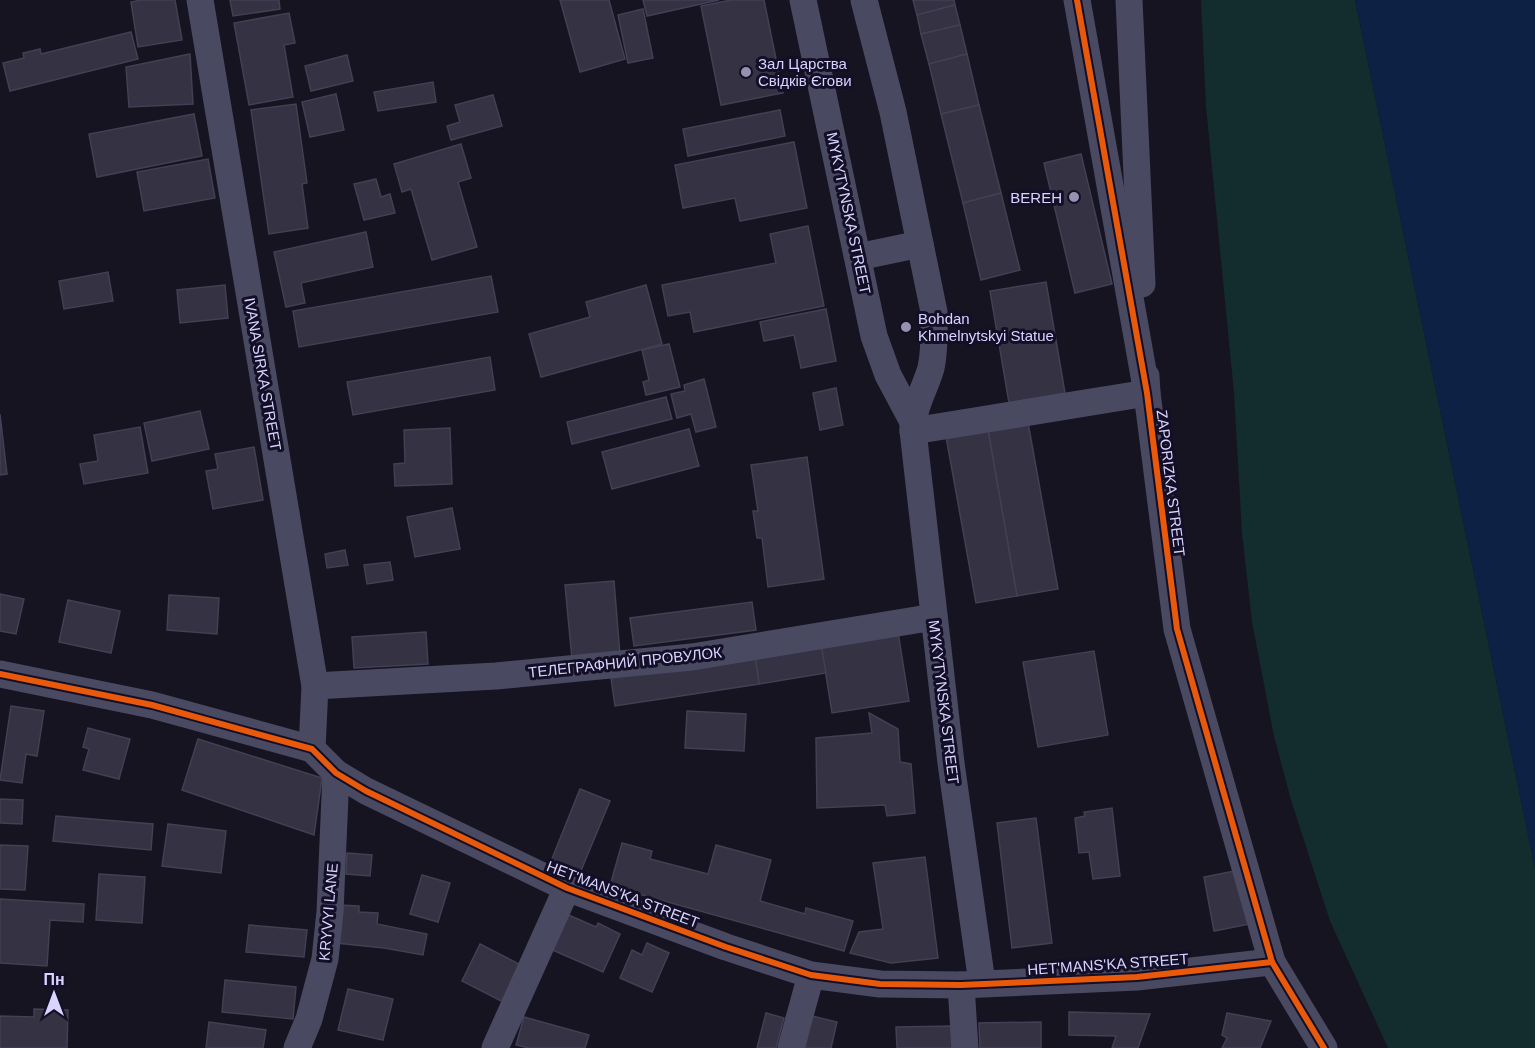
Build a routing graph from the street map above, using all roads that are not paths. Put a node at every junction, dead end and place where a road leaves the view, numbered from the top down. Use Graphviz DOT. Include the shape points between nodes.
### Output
graph roads {
  1 [pos="200,0"];
  2 [pos="803,0"];
  3 [pos="864,0"];
  4 [pos="1077,0"];
  5 [pos="1129,0"];
  6 [pos="920,244"];
  7 [pos="858,257"];
  8 [pos="1147,393"];
  9 [pos="913,426"];
  10 [pos="933,617"];
  11 [pos="0,674"];
  12 [pos="315,686"];
  13 [pos="312,749"];
  14 [pos="336,772"];
  15 [pos="567,888"];
  16 [pos="1272,962"];
  17 [pos="811,975"];
  18 [pos="971,984"];
  19 [pos="297,1048"];
  20 [pos="495,1048"];
  21 [pos="791,1048"];
  22 [pos="965,1048"];
  23 [pos="1324,1048"];
  1 -- 12 [label="street, IVANA SIRKA STREET"];
  2 -- 7 [label="street, MYKYTYNSKA STREET"];
  3 -- 6 [label="street, MYKYTYNSKA STREET" via="893,112"];
  4 -- 8 [label="street, ZAPORIZKA STREET"];
  5 -- 8 [label="street"];
  6 -- 7 [label="street"];
  6 -- 9 [label="street, MYKYTYNSKA STREET" via="934,312 934,344 931,368"];
  7 -- 9 [label="street, MYKYTYNSKA STREET" via="880,356"];
  8 -- 9 [label="street"];
  8 -- 16 [label="street, ZAPORIZKA STREET" via="1177,629"];
  9 -- 10 [label="street, MYKYTYNSKA STREET"];
  10 -- 12 [label="street, ТЕЛЕГРАФНИЙ ПРОВУЛОК" via="692,657 495,676"];
  10 -- 18 [label="street, MYKYTYNSKA STREET"];
  11 -- 13 [label="street, HET'MANS'KA STREET" via="152,705"];
  12 -- 13 [label="street, IVANA SIRKA STREET"];
  13 -- 14 [label="street, HET'MANS'KA STREET"];
  14 -- 15 [label="street, HET'MANS'KA STREET" via="366,791"];
  14 -- 19 [label="street, KRYVYI LANE" via="325,959"];
  15 -- 17 [label="street, HET'MANS'KA STREET"];
  15 -- 20 [label="street"];
  16 -- 18 [label="street, HET'MANS'KA STREET" via="1137,977"];
  16 -- 23 [label="street, ZAPORIZKA STREET"];
  17 -- 18 [label="street, HET'MANS'KA STREET" via="880,984"];
  17 -- 21 [label="street"];
  18 -- 22 [label="street, MYKYTYNSKA STREET"];
}
